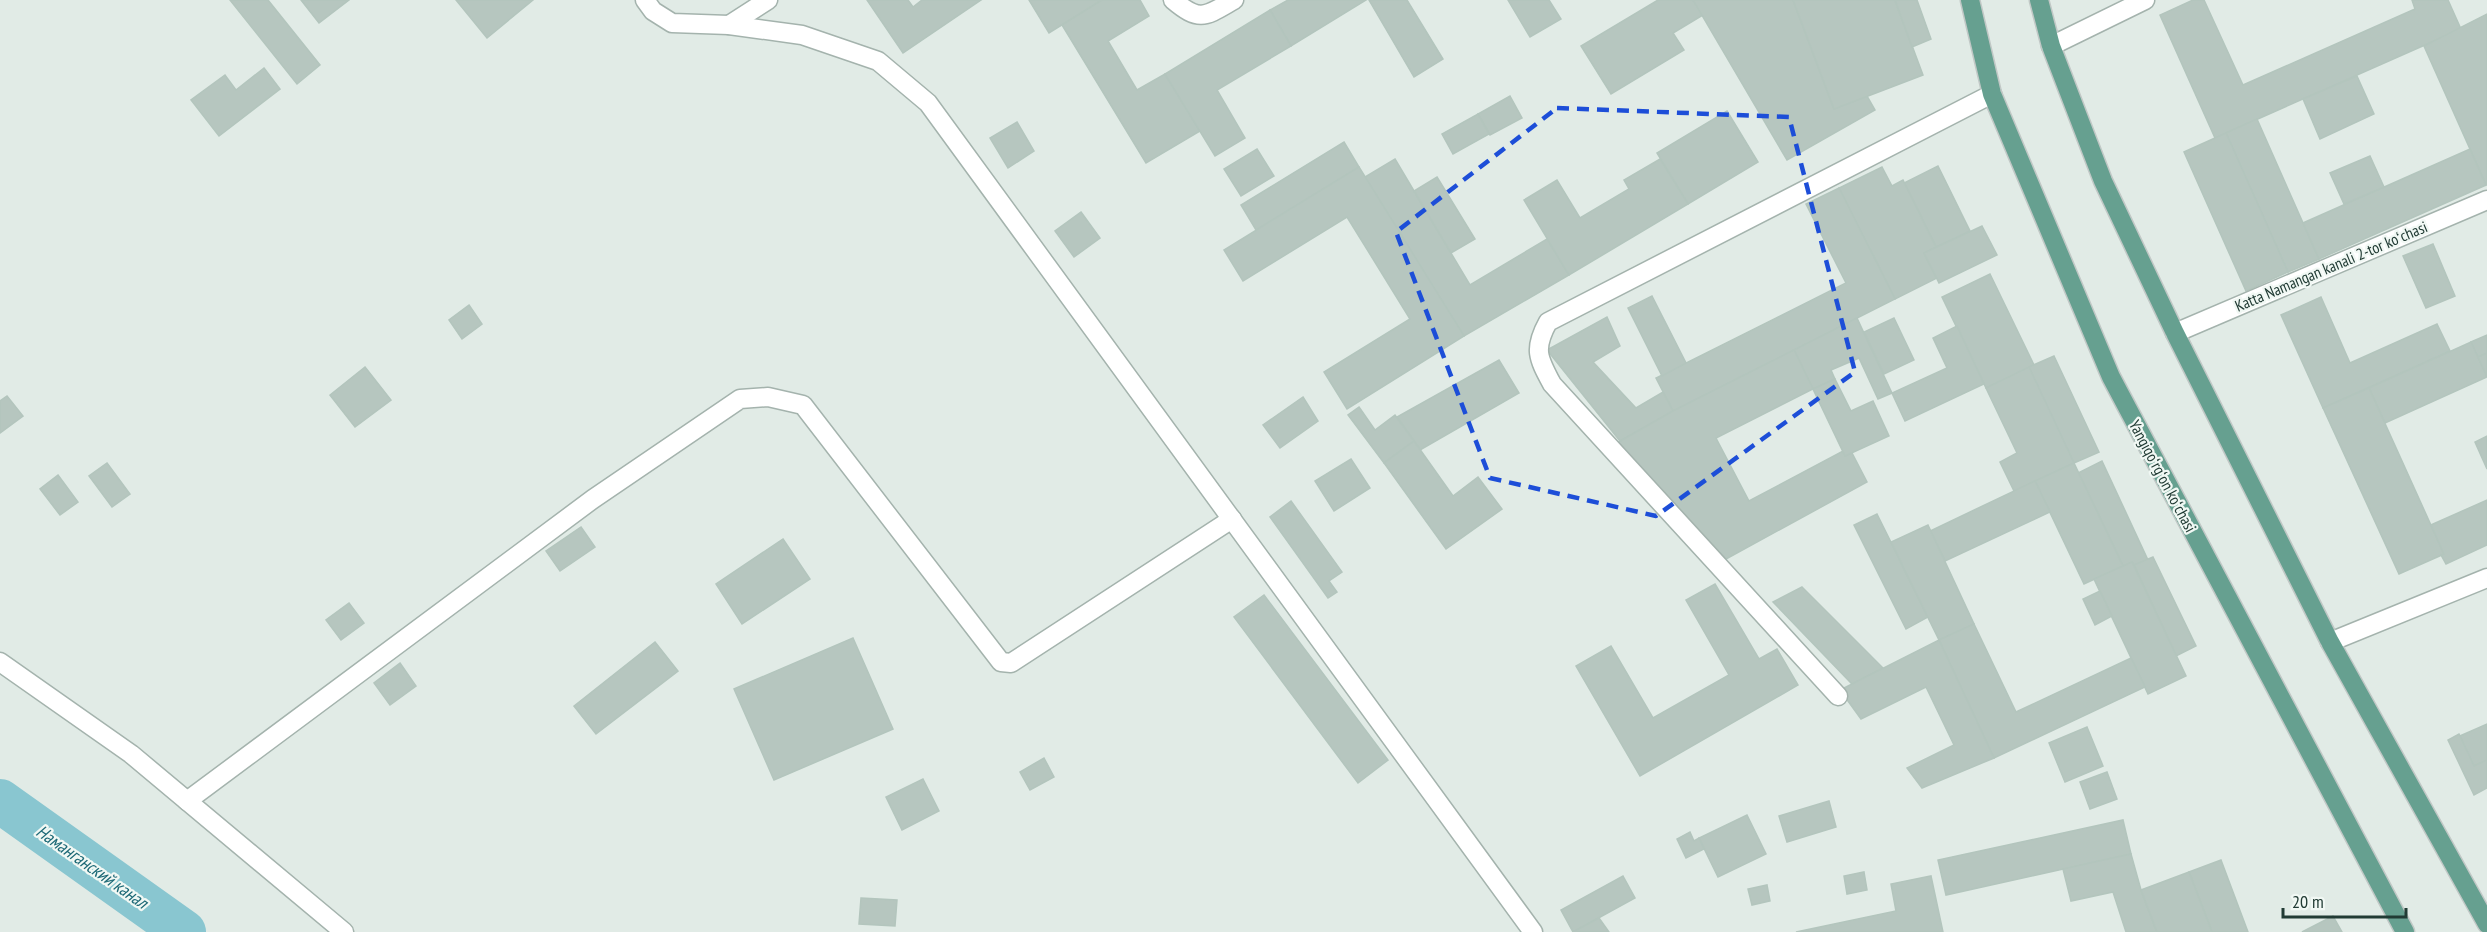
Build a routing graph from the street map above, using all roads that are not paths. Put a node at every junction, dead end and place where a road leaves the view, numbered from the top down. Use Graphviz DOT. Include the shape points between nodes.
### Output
graph roads {
  1 [pos="645,0"];
  2 [pos="768,0"];
  3 [pos="1173,0"];
  4 [pos="1234,0"];
  5 [pos="1970,0"];
  6 [pos="2040,0"];
  7 [pos="2145,0"];
  8 [pos="729,25"];
  9 [pos="2051,46"];
  10 [pos="1992,94"];
  11 [pos="2487,200"];
  12 [pos="2175,333"];
  13 [pos="1232,519"];
  14 [pos="2487,578"];
  15 [pos="2330,642"];
  16 [pos="0,662"];
  17 [pos="1838,696"];
  18 [pos="188,801"];
  19 [pos="2487,924"];
  20 [pos="345,932"];
  21 [pos="1533,932"];
  22 [pos="2405,932"];
  1 -- 8 [label="street" via="653,11 672,23"];
  2 -- 8 [label="street"];
  3 -- 4 [label="street" via="1195,15 1205,16"];
  5 -- 10 [label="main road, Yangiqoʻrgʻon koʻchasi"];
  6 -- 9 [label="main road"];
  7 -- 9 [label="street"];
  8 -- 13 [label="street" via="802,35 878,61 928,103"];
  9 -- 12 [label="main road" via="2103,181"];
  10 -- 17 [label="street" via="1548,321 1539,339 1540,361 1552,384"];
  10 -- 22 [label="main road, Yangiqoʻrgʻon koʻchasi" via="2110,377"];
  11 -- 12 [label="street, Katta Namangan kanali 2-tor koʻchasi"];
  12 -- 15 [label="main road"];
  13 -- 18 [label="street" via="1011,663 1001,662 803,405 768,397 740,399 593,499"];
  13 -- 21 [label="street"];
  14 -- 15 [label="street"];
  15 -- 19 [label="main road"];
  16 -- 18 [label="street" via="131,754"];
  18 -- 20 [label="street"];
}
